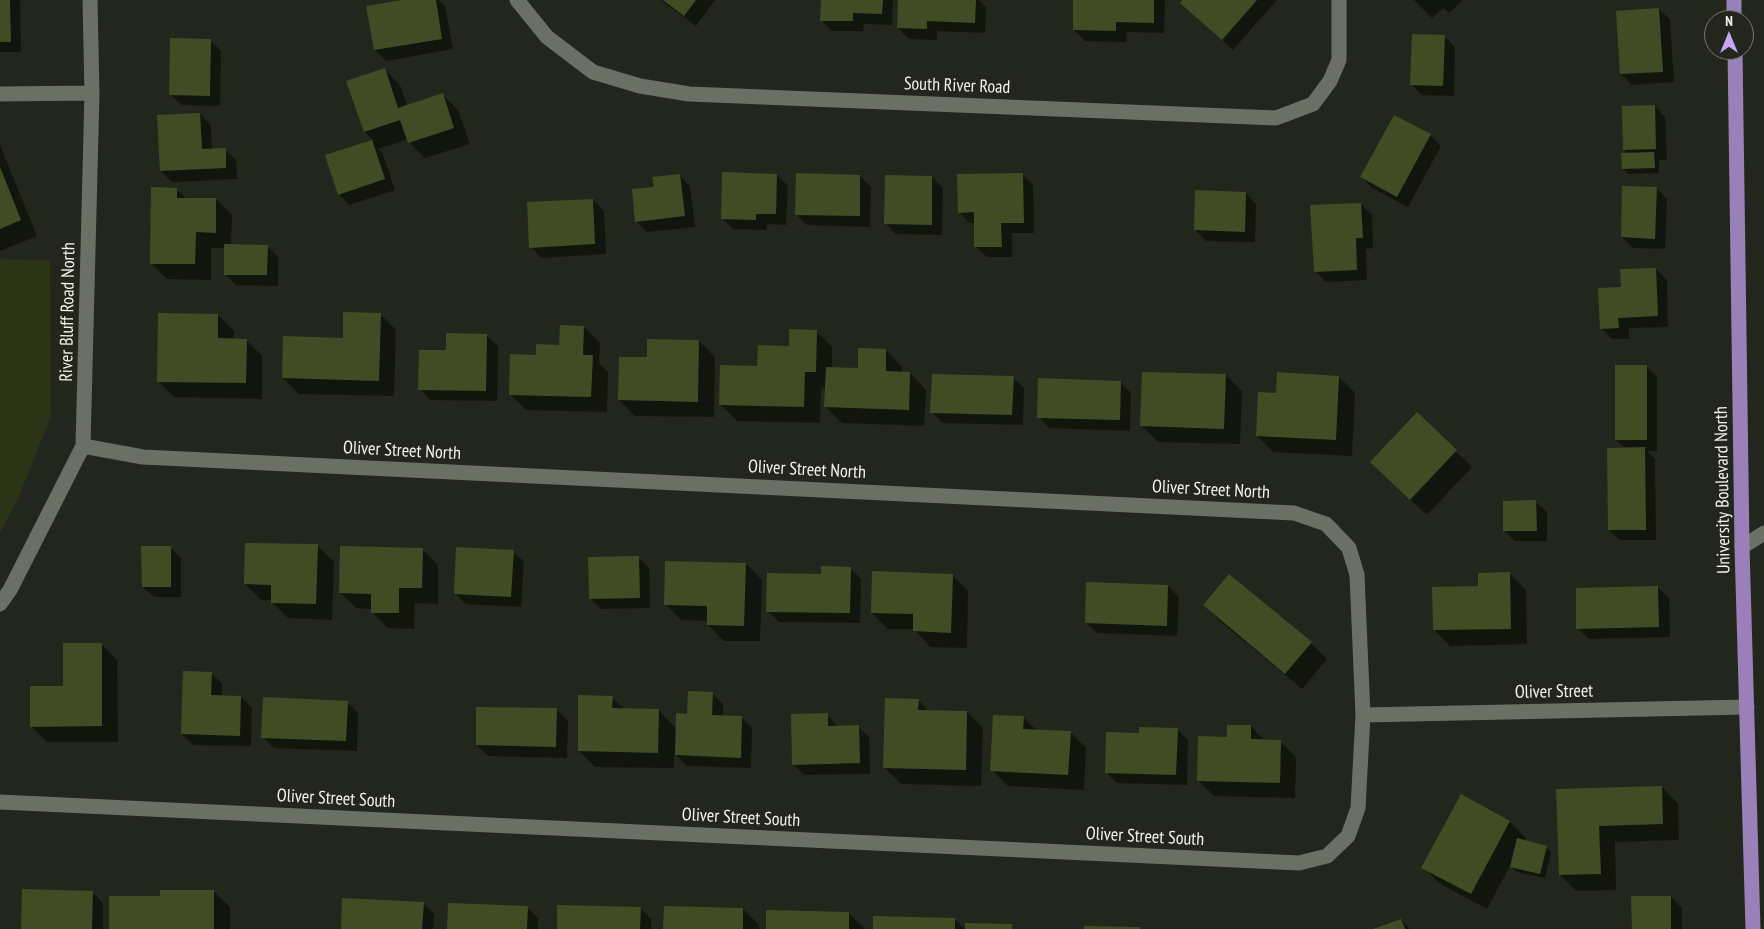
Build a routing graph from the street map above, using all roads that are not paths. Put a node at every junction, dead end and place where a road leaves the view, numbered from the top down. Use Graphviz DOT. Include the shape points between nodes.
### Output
graph roads {
  1 [pos="90,0"];
  2 [pos="517,0"];
  3 [pos="1339,0"];
  4 [pos="1735,60"];
  5 [pos="92,93"];
  6 [pos="0,94"];
  7 [pos="83,446"];
  8 [pos="1764,533"];
  9 [pos="1742,547"];
  10 [pos="0,604"];
  11 [pos="1747,707"];
  12 [pos="1363,715"];
  13 [pos="0,802"];
  14 [pos="1753,929"];
  1 -- 5 [label="street, River Bluff Road North"];
  2 -- 3 [label="street, South River Road" via="547,36 593,72 640,86 690,94 1276,118 1313,104 1330,81 1339,60"];
  4 -- 9 [label="main road, University Boulevard North"];
  5 -- 6 [label="street"];
  5 -- 7 [label="street, River Bluff Road North"];
  7 -- 10 [label="street, River Bluff Road North"];
  7 -- 12 [label="street, Oliver Street North" via="143,457 1294,513 1326,524 1349,548 1357,575"];
  8 -- 9 [label="street"];
  9 -- 11 [label="main road, University Boulevard North"];
  11 -- 12 [label="street, Oliver Street"];
  11 -- 14 [label="main road, University Boulevard North"];
  12 -- 13 [label="street, Oliver Street South" via="1358,808 1348,836 1327,856 1298,863"];
}
